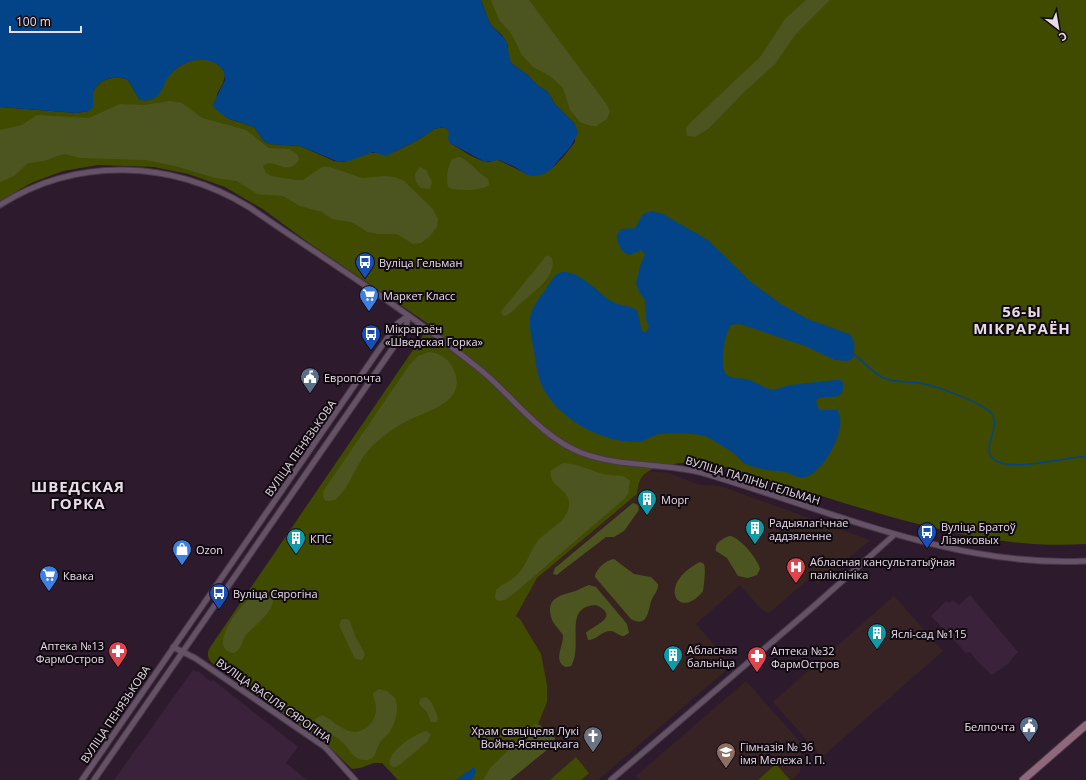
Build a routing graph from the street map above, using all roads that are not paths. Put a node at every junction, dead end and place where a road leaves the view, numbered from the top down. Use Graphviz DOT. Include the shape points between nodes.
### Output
graph roads {
  1 [pos="0,205"];
  2 [pos="408,316"];
  3 [pos="894,535"];
  4 [pos="1086,561"];
  5 [pos="173,647"];
  6 [pos="182,652"];
  7 [pos="1086,725"];
  8 [pos="82,780"];
  9 [pos="94,780"];
  10 [pos="355,780"];
  11 [pos="612,780"];
  12 [pos="1022,780"];
  1 -- 2 [label="street, ВУЛІЦА ПАЛІНЫ ГЕЛЬМАН" via="32,188 75,173 132,170 172,175 231,196"];
  2 -- 3 [label="street, ВУЛІЦА ПАЛІНЫ ГЕЛЬМАН" via="492,380 545,431 582,453 611,460 699,472"];
  2 -- 5 [label="street, ВУЛІЦА ПЕНЯЗЬКОВА" via="398,323"];
  2 -- 6 [label="street, ВУЛІЦА ПЕНЯЗЬКОВА" via="406,329"];
  3 -- 4 [label="street, ВУЛІЦА ПАЛІНЫ ГЕЛЬМАН" via="1023,561"];
  3 -- 11 [label="street"];
  5 -- 6 [label="street, ВУЛІЦА ВАСІЛЯ СЯРОГІНА"];
  5 -- 8 [label="street, ВУЛІЦА ПЕНЯЗЬКОВА"];
  6 -- 9 [label="street, ВУЛІЦА ПЕНЯЗЬКОВА"];
  6 -- 10 [label="street, ВУЛІЦА ВАСІЛЯ СЯРОГІНА" via="220,674 324,747"];
  7 -- 12 [label="main road"];
}
